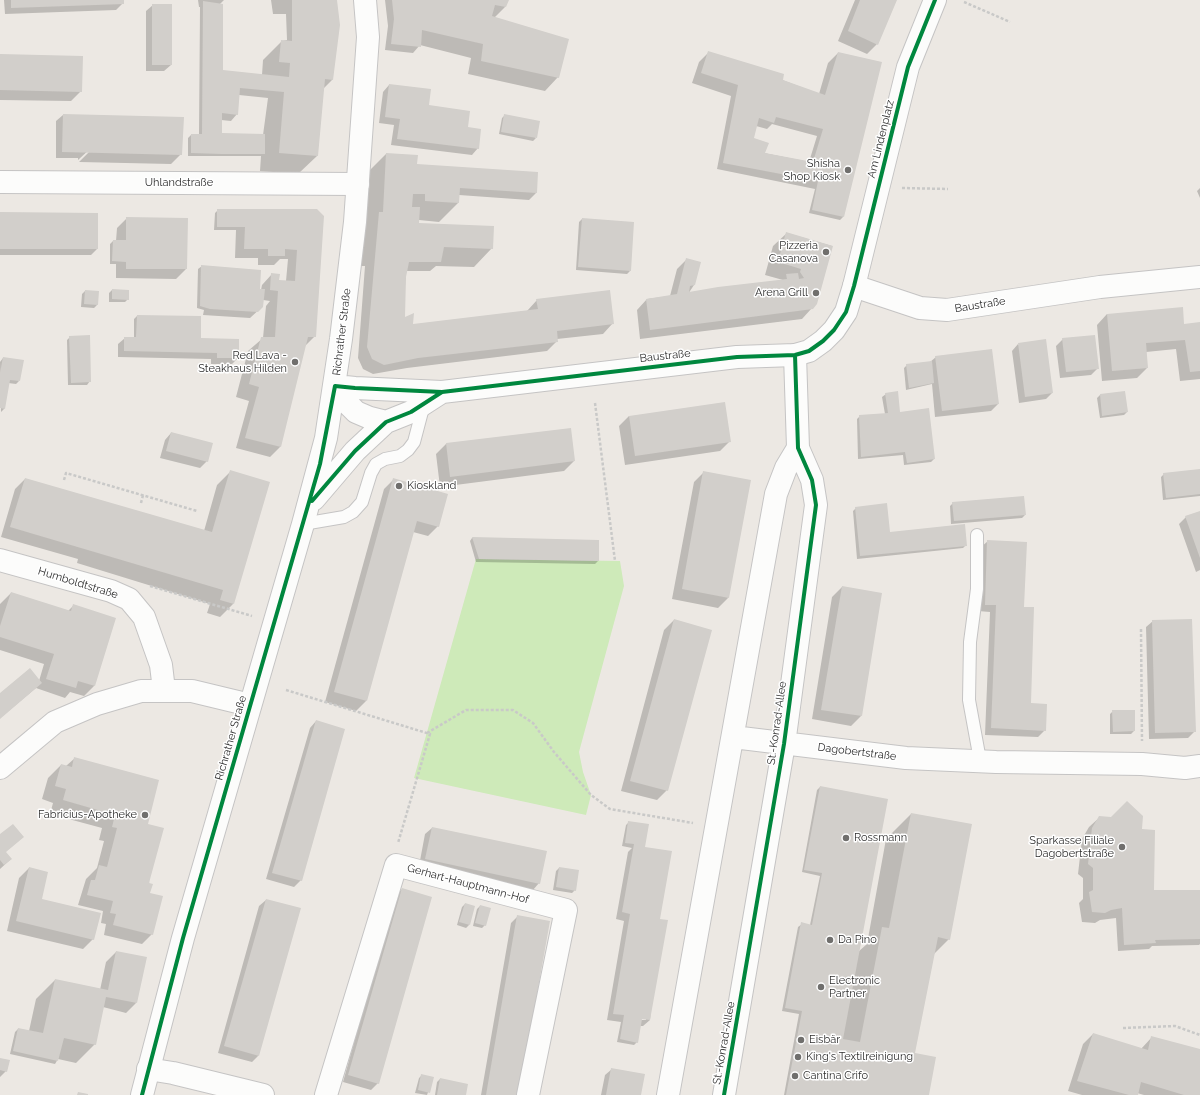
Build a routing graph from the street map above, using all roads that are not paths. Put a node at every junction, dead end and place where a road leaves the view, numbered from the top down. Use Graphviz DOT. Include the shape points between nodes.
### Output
graph roads {
  1 [pos="365,0"];
  2 [pos="935,0"];
  3 [pos="0,182"];
  4 [pos="358,184"];
  5 [pos="1200,277"];
  6 [pos="854,286"];
  7 [pos="794,355"];
  8 [pos="335,386"];
  9 [pos="442,392"];
  10 [pos="424,404"];
  11 [pos="386,422"];
  12 [pos="798,448"];
  13 [pos="306,515"];
  14 [pos="977,535"];
  15 [pos="0,560"];
  16 [pos="164,690"];
  17 [pos="250,705"];
  18 [pos="734,737"];
  19 [pos="784,744"];
  20 [pos="980,760"];
  21 [pos="1200,766"];
  22 [pos="0,768"];
  23 [pos="148,1069"];
  24 [pos="142,1095"];
  25 [pos="263,1095"];
  26 [pos="326,1095"];
  27 [pos="528,1095"];
  28 [pos="668,1095"];
  29 [pos="724,1095"];
  1 -- 4 [label="street, Richrather Straße" via="368,37"];
  2 -- 6 [label="street, Am Lindenplatz" via="908,67"];
  3 -- 4 [label="street, Uhlandstraße"];
  4 -- 8 [label="street, Richrather Straße"];
  5 -- 6 [label="street, Baustraße" via="1100,288 947,310 920,308"];
  6 -- 7 [label="street, Baustraße" via="846,312 834,330 809,351"];
  7 -- 9 [label="street, Baustraße" via="737,357"];
  7 -- 12 [label="street, St.-Konrad-Allee"];
  8 -- 9 [label="street, Baustraße"];
  8 -- 11 [label="street" via="356,412"];
  8 -- 13 [label="street, Richrather Straße" via="326,438"];
  9 -- 10 [label="street, Baustraße"];
  10 -- 11 [label="street, Baustraße"];
  10 -- 13 [label="lane" via="414,442 400,456 376,464 362,502 353,512 344,517"];
  11 -- 13 [label="street, Baustraße" via="351,455"];
  12 -- 18 [label="street" via="786,468 776,494"];
  12 -- 19 [label="street, St.-Konrad-Allee" via="812,480 816,506"];
  13 -- 17 [label="street, Richrather Straße"];
  14 -- 20 [label="lane" via="977,589 970,642 969,700"];
  15 -- 16 [label="street, Humboldtstraße" via="111,591 129,599 144,617 161,665"];
  16 -- 17 [label="street" via="192,691"];
  16 -- 22 [label="street" via="141,691 118,697 55,722"];
  17 -- 23 [label="street, Richrather Straße"];
  18 -- 19 [label="street, Dagobertstraße"];
  18 -- 28 [label="street"];
  19 -- 20 [label="street, Dagobertstraße" via="906,758"];
  19 -- 29 [label="street, St.-Konrad-Allee"];
  20 -- 21 [label="street, Dagobertstraße" via="1142,764 1186,768"];
  23 -- 24 [label="street, Richrather Straße"];
  23 -- 25 [label="street"];
  26 -- 27 [label="street, Gerhart-Hauptmann-Hof" via="396,865 566,910"];
}
